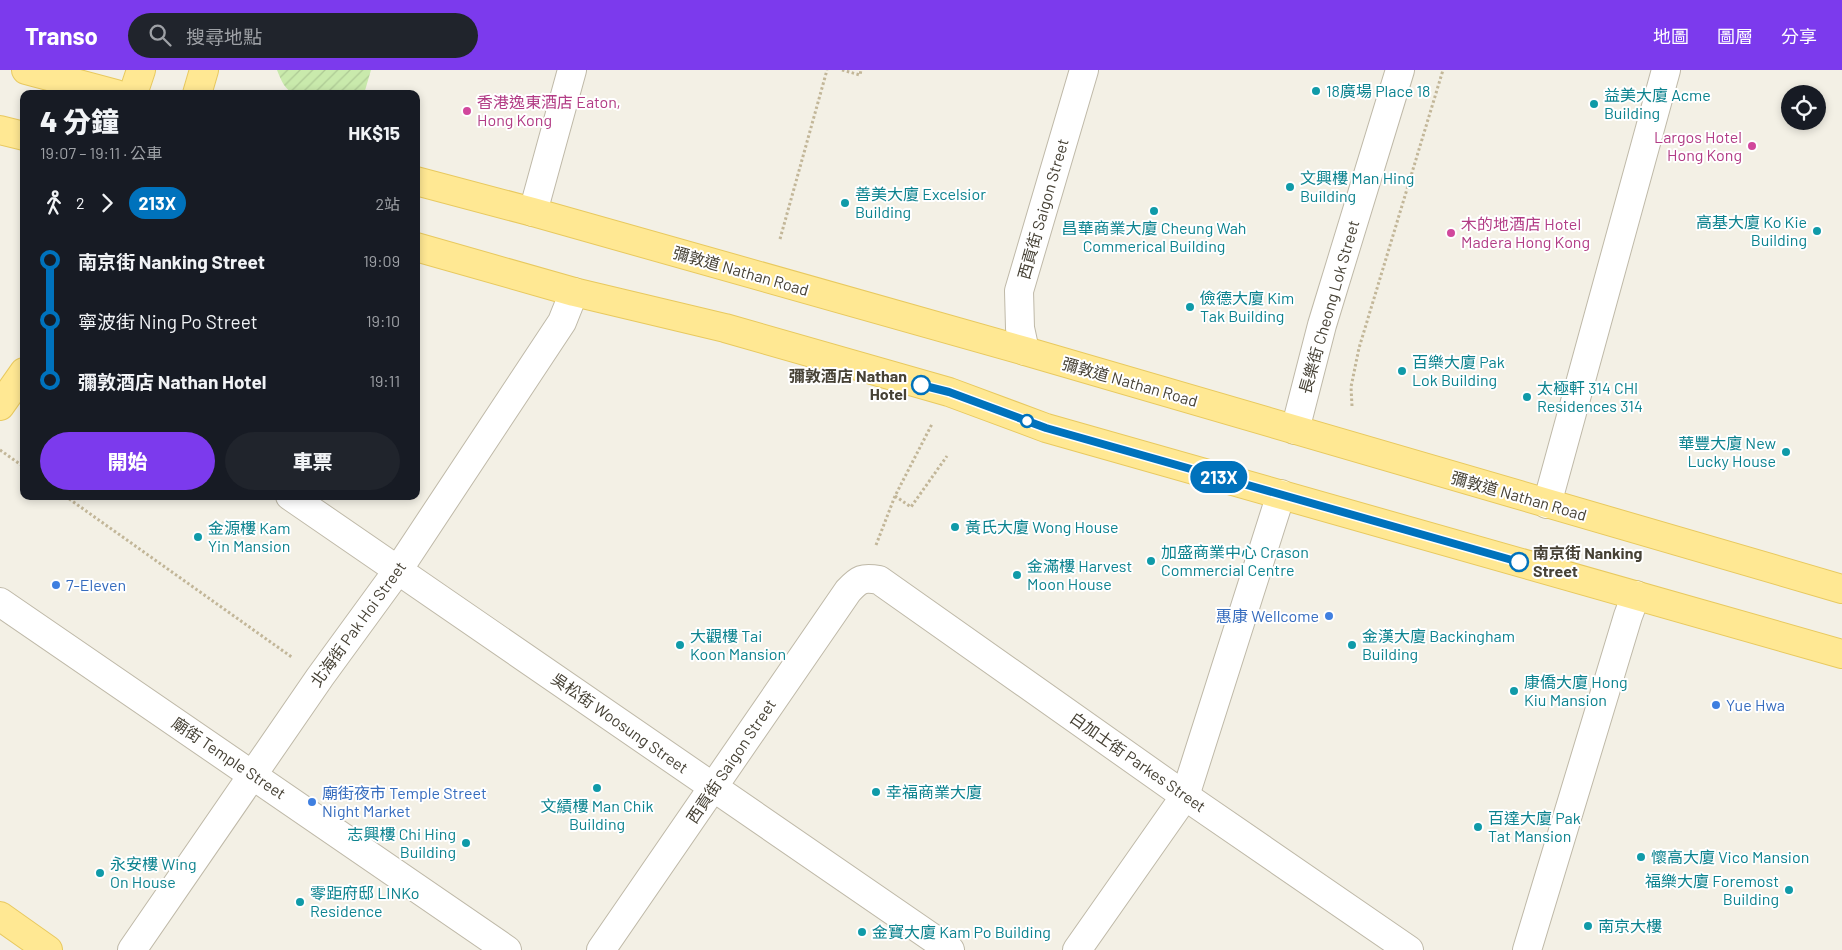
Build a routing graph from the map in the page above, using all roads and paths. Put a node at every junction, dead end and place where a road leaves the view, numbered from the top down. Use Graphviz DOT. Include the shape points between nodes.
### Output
graph roads {
  1 [pos="26,70"];
  2 [pos="140,70"];
  3 [pos="204,70"];
  4 [pos="572,70"];
  5 [pos="827,70"];
  6 [pos="842,70"];
  7 [pos="861,70"];
  8 [pos="1084,70"];
  9 [pos="1400,70"];
  10 [pos="1443,70"];
  11 [pos="1666,70"];
  12 [pos="101,90"];
  13 [pos="134,90"];
  14 [pos="198,90"];
  15 [pos="0,130"];
  16 [pos="20,135"];
  17 [pos="420,182"];
  18 [pos="533,212"];
  19 [pos="780,239"];
  20 [pos="420,248"];
  21 [pos="574,292"];
  22 [pos="1025,351"];
  23 [pos="20,378"];
  24 [pos="0,406"];
  25 [pos="1352,406"];
  26 [pos="932,424"];
  27 [pos="1295,430"];
  28 [pos="0,450"];
  29 [pos="947,456"];
  30 [pos="20,464"];
  31 [pos="1281,494"];
  32 [pos="895,496"];
  33 [pos="71,500"];
  34 [pos="296,500"];
  35 [pos="1548,504"];
  36 [pos="874,552"];
  37 [pos="398,570"];
  38 [pos="866,578"];
  39 [pos="1842,590"];
  40 [pos="1636,595"];
  41 [pos="0,602"];
  42 [pos="1842,654"];
  43 [pos="294,658"];
  44 [pos="252,774"];
  45 [pos="714,787"];
  46 [pos="1185,796"];
  47 [pos="0,916"];
  48 [pos="48,950"];
  49 [pos="132,950"];
  50 [pos="507,950"];
  51 [pos="601,950"];
  52 [pos="950,950"];
  53 [pos="1077,950"];
  54 [pos="1409,950"];
  55 [pos="1527,950"];
  1 -- 12 [label="main road"];
  2 -- 13 [label="main road"];
  3 -- 14 [label="main road"];
  4 -- 18 [label="street"];
  5 -- 19 [label="path"];
  6 -- 7 [label="path" via="860,75"];
  8 -- 22 [label="street, 西貢街 Saigon Street" via="1020,291 1020,328"];
  9 -- 27 [label="street, 長樂街 Cheong Lok Street" via="1322,325"];
  10 -- 25 [label="path" via="1359,348 1351,386"];
  11 -- 35 [label="street"];
  15 -- 16 [label="main road"];
  17 -- 18 [label="main road, 彌敦道 Nathan Road"];
  18 -- 22 [label="main road, 彌敦道 Nathan Road"];
  20 -- 21 [label="main road"];
  21 -- 31 [label="main road" via="725,328 949,392 1046,428"];
  21 -- 37 [label="street, 北海街 Pak Hoi Street" via="562,322"];
  22 -- 27 [label="main road, 彌敦道 Nathan Road"];
  23 -- 24 [label="main road"];
  26 -- 32 [label="path"];
  27 -- 35 [label="main road, 彌敦道 Nathan Road"];
  28 -- 30 [label="path"];
  29 -- 32 [label="path" via="911,507"];
  31 -- 40 [label="main road"];
  31 -- 46 [label="street"];
  32 -- 36 [label="path"];
  33 -- 43 [label="path"];
  34 -- 37 [label="street, 吳松街 Woosung Street"];
  35 -- 39 [label="main road, 彌敦道 Nathan Road"];
  37 -- 44 [label="street, 北海街 Pak Hoi Street"];
  37 -- 45 [label="street, 吳松街 Woosung Street"];
  38 -- 45 [label="street, 西貢街 Saigon Street" via="848,591"];
  38 -- 46 [label="street, 白加士街 Parkes Street" via="879,580"];
  40 -- 42 [label="main road"];
  40 -- 55 [label="street"];
  41 -- 44 [label="street, 廟街 Temple Street"];
  44 -- 49 [label="street, 北海街 Pak Hoi Street"];
  44 -- 50 [label="street, 廟街 Temple Street"];
  45 -- 51 [label="street, 西貢街 Saigon Street"];
  45 -- 52 [label="street, 吳松街 Woosung Street"];
  46 -- 53 [label="street"];
  46 -- 54 [label="street, 白加士街 Parkes Street"];
  47 -- 48 [label="main road"];
}
